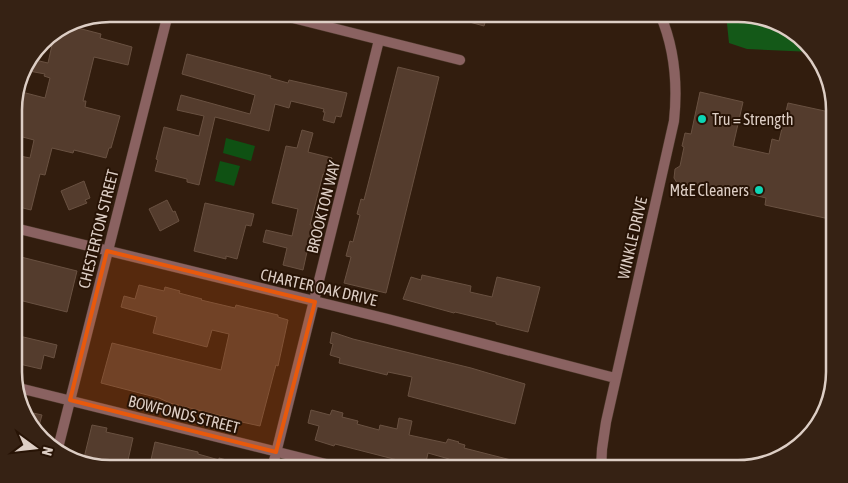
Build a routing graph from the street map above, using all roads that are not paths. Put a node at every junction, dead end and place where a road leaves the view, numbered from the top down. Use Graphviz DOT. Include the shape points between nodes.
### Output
graph roads {
  1 [pos="166,22"];
  2 [pos="308,22"];
  3 [pos="663,22"];
  4 [pos="379,40"];
  5 [pos="460,60"];
  6 [pos="22,230"];
  7 [pos="107,251"];
  8 [pos="315,302"];
  9 [pos="615,378"];
  10 [pos="24,389"];
  11 [pos="70,400"];
  12 [pos="60,440"];
  13 [pos="276,452"];
  14 [pos="274,460"];
  15 [pos="309,460"];
  16 [pos="602,460"];
  1 -- 7 [label="street, CHESTERTON STREET"];
  2 -- 4 [label="street"];
  3 -- 9 [label="street, WINKLE DRIVE" via="674,57 674,121"];
  4 -- 5 [label="street"];
  4 -- 8 [label="street, BROOKTON WAY"];
  6 -- 7 [label="street, CHARTER OAK DRIVE"];
  7 -- 8 [label="street, CHARTER OAK DRIVE"];
  7 -- 11 [label="street, CHESTERTON STREET"];
  8 -- 9 [label="street, CHARTER OAK DRIVE"];
  8 -- 13 [label="street, BROOKTON WAY"];
  9 -- 16 [label="street, WINKLE DRIVE"];
  10 -- 11 [label="street, BOWFONDS STREET"];
  11 -- 12 [label="street, CHESTERTON STREET"];
  11 -- 13 [label="street, BOWFONDS STREET"];
  13 -- 14 [label="street, BROOKTON WAY"];
  13 -- 15 [label="street, BOWFONDS STREET"];
}
